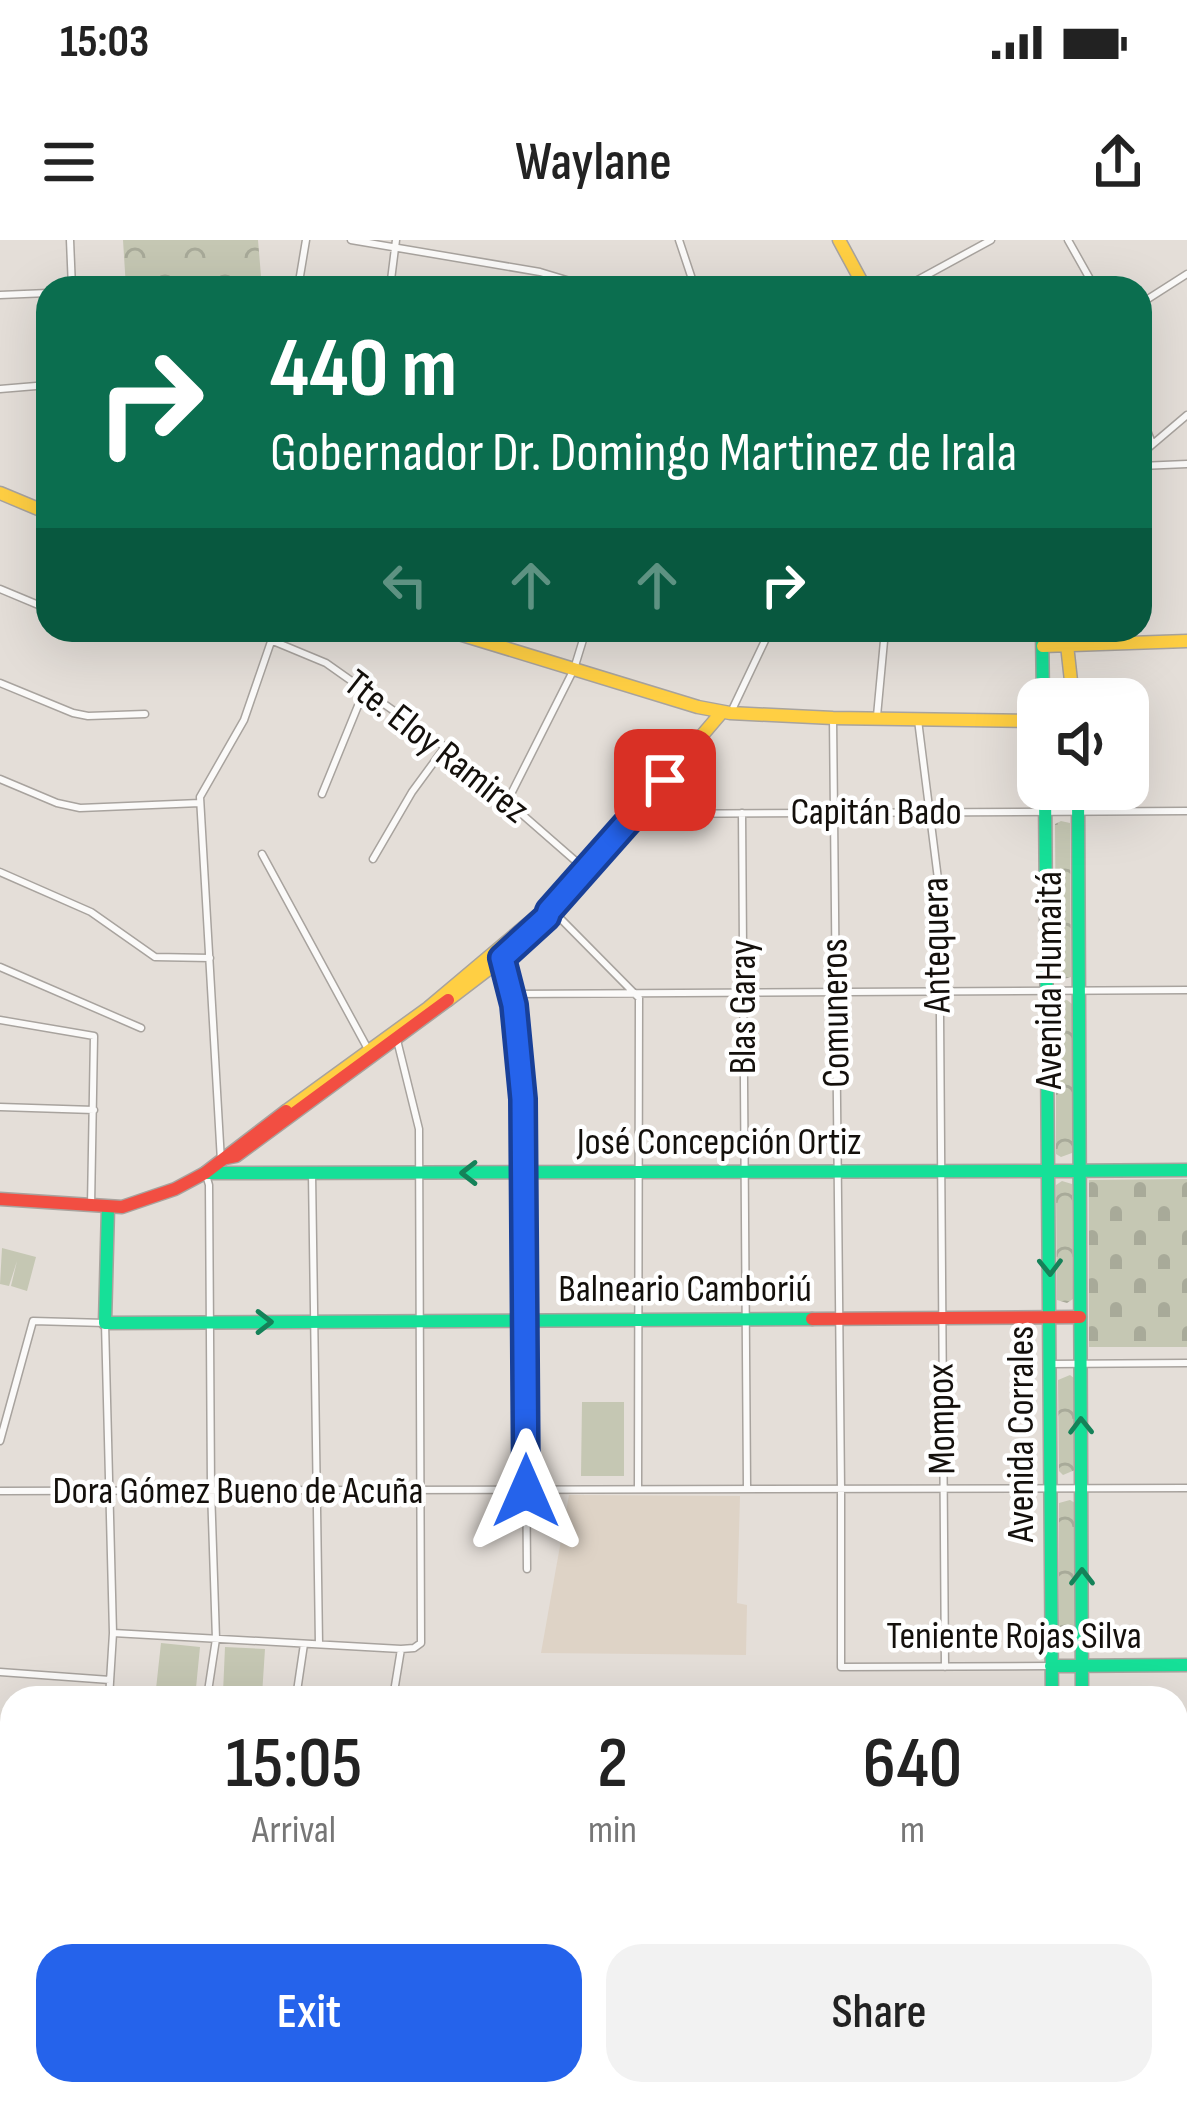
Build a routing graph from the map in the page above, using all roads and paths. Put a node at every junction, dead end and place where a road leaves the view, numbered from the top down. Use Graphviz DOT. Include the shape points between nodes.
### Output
graph roads {
  1 [pos="70,240"];
  2 [pos="306,240"];
  3 [pos="351,240"];
  4 [pos="679,240"];
  5 [pos="839,240"];
  6 [pos="991,240"];
  7 [pos="1068,240"];
  8 [pos="396,243"];
  9 [pos="1187,274"];
  10 [pos="72,276"];
  11 [pos="300,276"];
  12 [pos="392,276"];
  13 [pos="553,276"];
  14 [pos="691,276"];
  15 [pos="859,276"];
  16 [pos="925,276"];
  17 [pos="1088,276"];
  18 [pos="36,293"];
  19 [pos="0,295"];
  20 [pos="1152,296"];
  21 [pos="36,386"];
  22 [pos="0,389"];
  23 [pos="1187,415"];
  24 [pos="1153,444"];
  25 [pos="1187,464"];
  26 [pos="1152,465"];
  27 [pos="0,493"];
  28 [pos="36,508"];
  29 [pos="0,589"];
  30 [pos="36,604"];
  31 [pos="1187,641"];
  32 [pos="272,642"];
  33 [pos="275,642"];
  34 [pos="485,642"];
  35 [pos="582,642"];
  36 [pos="764,642"];
  37 [pos="884,642"];
  38 [pos="1043,642"];
  39 [pos="1065,642"];
  40 [pos="1067,645"];
  41 [pos="1043,646"];
  42 [pos="574,669"];
  43 [pos="1043,678"];
  44 [pos="1071,678"];
  45 [pos="0,683"];
  46 [pos="364,691"];
  47 [pos="726,713"];
  48 [pos="145,714"];
  49 [pos="833,718"];
  50 [pos="876,719"];
  51 [pos="918,720"];
  52 [pos="1017,722"];
  53 [pos="445,747"];
  54 [pos="0,779"];
  55 [pos="322,794"];
  56 [pos="200,800"];
  57 [pos="508,800"];
  58 [pos="1079,811"];
  59 [pos="1187,811"];
  60 [pos="834,812"];
  61 [pos="930,812"];
  62 [pos="1045,812"];
  63 [pos="742,813"];
  64 [pos="637,814"];
  65 [pos="262,854"];
  66 [pos="373,859"];
  67 [pos="587,871"];
  68 [pos="0,872"];
  69 [pos="550,910"];
  70 [pos="501,955"];
  71 [pos="210,958"];
  72 [pos="0,967"];
  73 [pos="1187,990"];
  74 [pos="939,991"];
  75 [pos="1047,991"];
  76 [pos="1080,991"];
  77 [pos="836,992"];
  78 [pos="637,993"];
  79 [pos="743,993"];
  80 [pos="512,994"];
  81 [pos="0,1020"];
  82 [pos="141,1028"];
  83 [pos="397,1040"];
  84 [pos="371,1055"];
  85 [pos="0,1107"];
  86 [pos="94,1110"];
  87 [pos="224,1160"];
  88 [pos="1187,1170"];
  89 [pos="940,1171"];
  90 [pos="1049,1171"];
  91 [pos="1078,1171"];
  92 [pos="744,1172"];
  93 [pos="838,1172"];
  94 [pos="205,1173"];
  95 [pos="419,1173"];
  96 [pos="523,1173"];
  97 [pos="639,1173"];
  98 [pos="237,1174"];
  99 [pos="312,1174"];
  100 [pos="0,1199"];
  101 [pos="91,1206"];
  102 [pos="109,1207"];
  103 [pos="1050,1317"];
  104 [pos="1080,1317"];
  105 [pos="839,1318"];
  106 [pos="941,1318"];
  107 [pos="746,1319"];
  108 [pos="419,1320"];
  109 [pos="524,1320"];
  110 [pos="638,1320"];
  111 [pos="209,1322"];
  112 [pos="315,1322"];
  113 [pos="105,1323"];
  114 [pos="1081,1363"];
  115 [pos="1187,1363"];
  116 [pos="1051,1364"];
  117 [pos="0,1439"];
  118 [pos="943,1488"];
  119 [pos="1187,1488"];
  120 [pos="638,1489"];
  121 [pos="747,1489"];
  122 [pos="842,1489"];
  123 [pos="1051,1489"];
  124 [pos="1082,1489"];
  125 [pos="419,1490"];
  126 [pos="109,1491"];
  127 [pos="212,1491"];
  128 [pos="318,1491"];
  129 [pos="526,1491"];
  130 [pos="0,1492"];
  131 [pos="527,1569"];
  132 [pos="113,1633"];
  133 [pos="216,1639"];
  134 [pos="304,1643"];
  135 [pos="319,1644"];
  136 [pos="401,1649"];
  137 [pos="1187,1665"];
  138 [pos="945,1666"];
  139 [pos="1052,1666"];
  140 [pos="1082,1666"];
  141 [pos="841,1667"];
  142 [pos="0,1672"];
  143 [pos="110,1680"];
  144 [pos="110,1686"];
  145 [pos="209,1686"];
  146 [pos="298,1686"];
  147 [pos="395,1686"];
  148 [pos="1052,1686"];
  149 [pos="1082,1686"];
  1 -- 10 [label="street"];
  2 -- 11 [label="street"];
  3 -- 8 [label="street"];
  4 -- 14 [label="street"];
  5 -- 15 [label="street"];
  6 -- 16 [label="street"];
  7 -- 17 [label="street"];
  8 -- 12 [label="street"];
  8 -- 13 [label="street"];
  9 -- 20 [label="street"];
  18 -- 19 [label="street"];
  21 -- 22 [label="street"];
  23 -- 24 [label="street"];
  25 -- 26 [label="street"];
  27 -- 28 [label="street"];
  29 -- 30 [label="street"];
  31 -- 40 [label="street"];
  32 -- 56 [label="street" via="244,720"];
  33 -- 46 [label="street, Tte. Eloy Ramirez" via="313,656"];
  34 -- 42 [label="street"];
  35 -- 42 [label="street"];
  36 -- 47 [label="street"];
  37 -- 50 [label="street"];
  38 -- 41 [label="street"];
  39 -- 40 [label="street"];
  40 -- 41 [label="street"];
  40 -- 44 [label="street"];
  41 -- 43 [label="street"];
  42 -- 47 [label="street"];
  42 -- 57 [label="street"];
  45 -- 48 [label="street" via="88,716"];
  46 -- 53 [label="street, Tte. Eloy Ramirez"];
  46 -- 55 [label="street"];
  47 -- 49 [label="street"];
  47 -- 64 [label="street"];
  49 -- 50 [label="street"];
  49 -- 60 [label="street, Comuneros"];
  50 -- 51 [label="street"];
  51 -- 52 [label="street"];
  51 -- 61 [label="street, Antequera"];
  53 -- 57 [label="street, Tte. Eloy Ramirez"];
  53 -- 66 [label="street"];
  54 -- 56 [label="street" via="80,808"];
  56 -- 71 [label="street"];
  57 -- 67 [label="street, Tte. Eloy Ramirez"];
  58 -- 59 [label="street, Capitán Bado"];
  58 -- 62 [label="street, Capitán Bado"];
  58 -- 76 [label="street, Avenida Humaitá"];
  60 -- 61 [label="street, Capitán Bado"];
  60 -- 63 [label="street, Capitán Bado"];
  60 -- 77 [label="street, Comuneros"];
  61 -- 62 [label="street, Capitán Bado"];
  61 -- 74 [label="street, Antequera"];
  62 -- 75 [label="street, Avenida Humaitá"];
  63 -- 64 [label="street, Capitán Bado"];
  63 -- 79 [label="street, Blas Garay"];
  64 -- 67 [label="street"];
  65 -- 84 [label="street"];
  67 -- 69 [label="street"];
  68 -- 71 [label="street" via="91,912 155,957"];
  69 -- 70 [label="street"];
  69 -- 78 [label="street"];
  70 -- 80 [label="street"];
  70 -- 83 [label="street"];
  70 -- 84 [label="street"];
  71 -- 87 [label="street"];
  72 -- 82 [label="street"];
  73 -- 76 [label="street"];
  74 -- 75 [label="street"];
  74 -- 77 [label="street"];
  74 -- 89 [label="street, Antequera"];
  75 -- 76 [label="street"];
  75 -- 90 [label="street, Avenida Humaitá"];
  76 -- 91 [label="street, Avenida Humaitá"];
  77 -- 79 [label="street"];
  77 -- 93 [label="street, Comuneros"];
  78 -- 79 [label="street"];
  78 -- 80 [label="street"];
  78 -- 97 [label="street"];
  79 -- 92 [label="street, Blas Garay"];
  80 -- 96 [label="street"];
  81 -- 86 [label="street" via="92,1034"];
  83 -- 84 [label="street"];
  83 -- 95 [label="street" via="417,1115"];
  84 -- 87 [label="street"];
  85 -- 86 [label="street"];
  86 -- 101 [label="street"];
  87 -- 94 [label="street"];
  87 -- 98 [label="street"];
  88 -- 91 [label="street, José Concepción Ortiz"];
  89 -- 90 [label="street, José Concepción Ortiz"];
  89 -- 93 [label="street, José Concepción Ortiz"];
  89 -- 106 [label="street, Mompox"];
  90 -- 91 [label="street, José Concepción Ortiz"];
  90 -- 103 [label="street, Avenida Corrales, one-way"];
  91 -- 104 [label="street, Avenida Corrales"];
  92 -- 93 [label="street, José Concepción Ortiz"];
  92 -- 97 [label="street, José Concepción Ortiz"];
  92 -- 107 [label="street, Blas Garay"];
  93 -- 105 [label="street, Comuneros"];
  94 -- 98 [label="street, José Concepción Ortiz"];
  94 -- 102 [label="street, José Concepción Ortiz" via="141,1203"];
  94 -- 111 [label="street"];
  96 -- 95 [label="street, José Concepción Ortiz, one-way"];
  95 -- 99 [label="street, José Concepción Ortiz"];
  95 -- 108 [label="street"];
  96 -- 97 [label="street, José Concepción Ortiz"];
  96 -- 109 [label="street"];
  97 -- 110 [label="street"];
  98 -- 99 [label="street, José Concepción Ortiz"];
  99 -- 112 [label="street"];
  100 -- 101 [label="street, José Concepción Ortiz"];
  101 -- 102 [label="street, José Concepción Ortiz"];
  102 -- 113 [label="street"];
  103 -- 104 [label="street, Balneario Camboriú"];
  103 -- 106 [label="street, Balneario Camboriú"];
  103 -- 116 [label="street, Avenida Corrales"];
  104 -- 114 [label="street, Avenida Corrales"];
  105 -- 106 [label="street, Balneario Camboriú"];
  105 -- 107 [label="street, Balneario Camboriú"];
  105 -- 122 [label="street, Comuneros"];
  106 -- 118 [label="street, Mompox"];
  107 -- 110 [label="street, Balneario Camboriú"];
  107 -- 121 [label="street, Blas Garay"];
  108 -- 109 [label="street, Balneario Camboriú"];
  108 -- 112 [label="street, Balneario Camboriú"];
  108 -- 125 [label="street"];
  109 -- 110 [label="street, Balneario Camboriú"];
  109 -- 129 [label="street"];
  110 -- 120 [label="street"];
  111 -- 112 [label="street, Balneario Camboriú, one-way"];
  111 -- 113 [label="street, Balneario Camboriú"];
  111 -- 127 [label="street"];
  112 -- 128 [label="street"];
  113 -- 117 [label="street, Balneario Camboriú" via="33,1321"];
  113 -- 126 [label="street"];
  114 -- 115 [label="street"];
  114 -- 116 [label="street"];
  124 -- 114 [label="street, Avenida Corrales, one-way"];
  116 -- 123 [label="street, Avenida Corrales"];
  118 -- 122 [label="street, Dora Gómez Bueno de Acuña"];
  118 -- 123 [label="street, Dora Gómez Bueno de Acuña"];
  118 -- 138 [label="street, Mompox"];
  119 -- 124 [label="street, Dora Gómez Bueno de Acuña"];
  120 -- 121 [label="street, Dora Gómez Bueno de Acuña"];
  120 -- 129 [label="street, Dora Gómez Bueno de Acuña"];
  121 -- 122 [label="street, Dora Gómez Bueno de Acuña"];
  122 -- 141 [label="street, Comuneros"];
  123 -- 124 [label="street, Dora Gómez Bueno de Acuña"];
  123 -- 139 [label="street, Avenida Corrales"];
  140 -- 124 [label="street, Avenida Corrales, one-way"];
  125 -- 128 [label="street, Dora Gómez Bueno de Acuña"];
  125 -- 129 [label="street, Dora Gómez Bueno de Acuña"];
  125 -- 136 [label="street" via="422,1640"];
  126 -- 127 [label="street, Dora Gómez Bueno de Acuña"];
  126 -- 130 [label="street, Dora Gómez Bueno de Acuña"];
  126 -- 132 [label="street"];
  127 -- 128 [label="street, Dora Gómez Bueno de Acuña"];
  127 -- 133 [label="street"];
  128 -- 135 [label="street"];
  129 -- 131 [label="street"];
  132 -- 133 [label="street"];
  132 -- 143 [label="street"];
  133 -- 134 [label="street"];
  133 -- 145 [label="street"];
  134 -- 135 [label="street"];
  134 -- 146 [label="street"];
  135 -- 136 [label="street"];
  136 -- 147 [label="street"];
  137 -- 140 [label="street, Teniente Rojas Silva"];
  138 -- 139 [label="street, Teniente Rojas Silva"];
  138 -- 141 [label="street, Teniente Rojas Silva"];
  139 -- 140 [label="street, Teniente Rojas Silva"];
  139 -- 148 [label="street, Avenida Corrales"];
  140 -- 149 [label="street, Avenida Corrales"];
  142 -- 143 [label="street"];
  143 -- 144 [label="street"];
}
